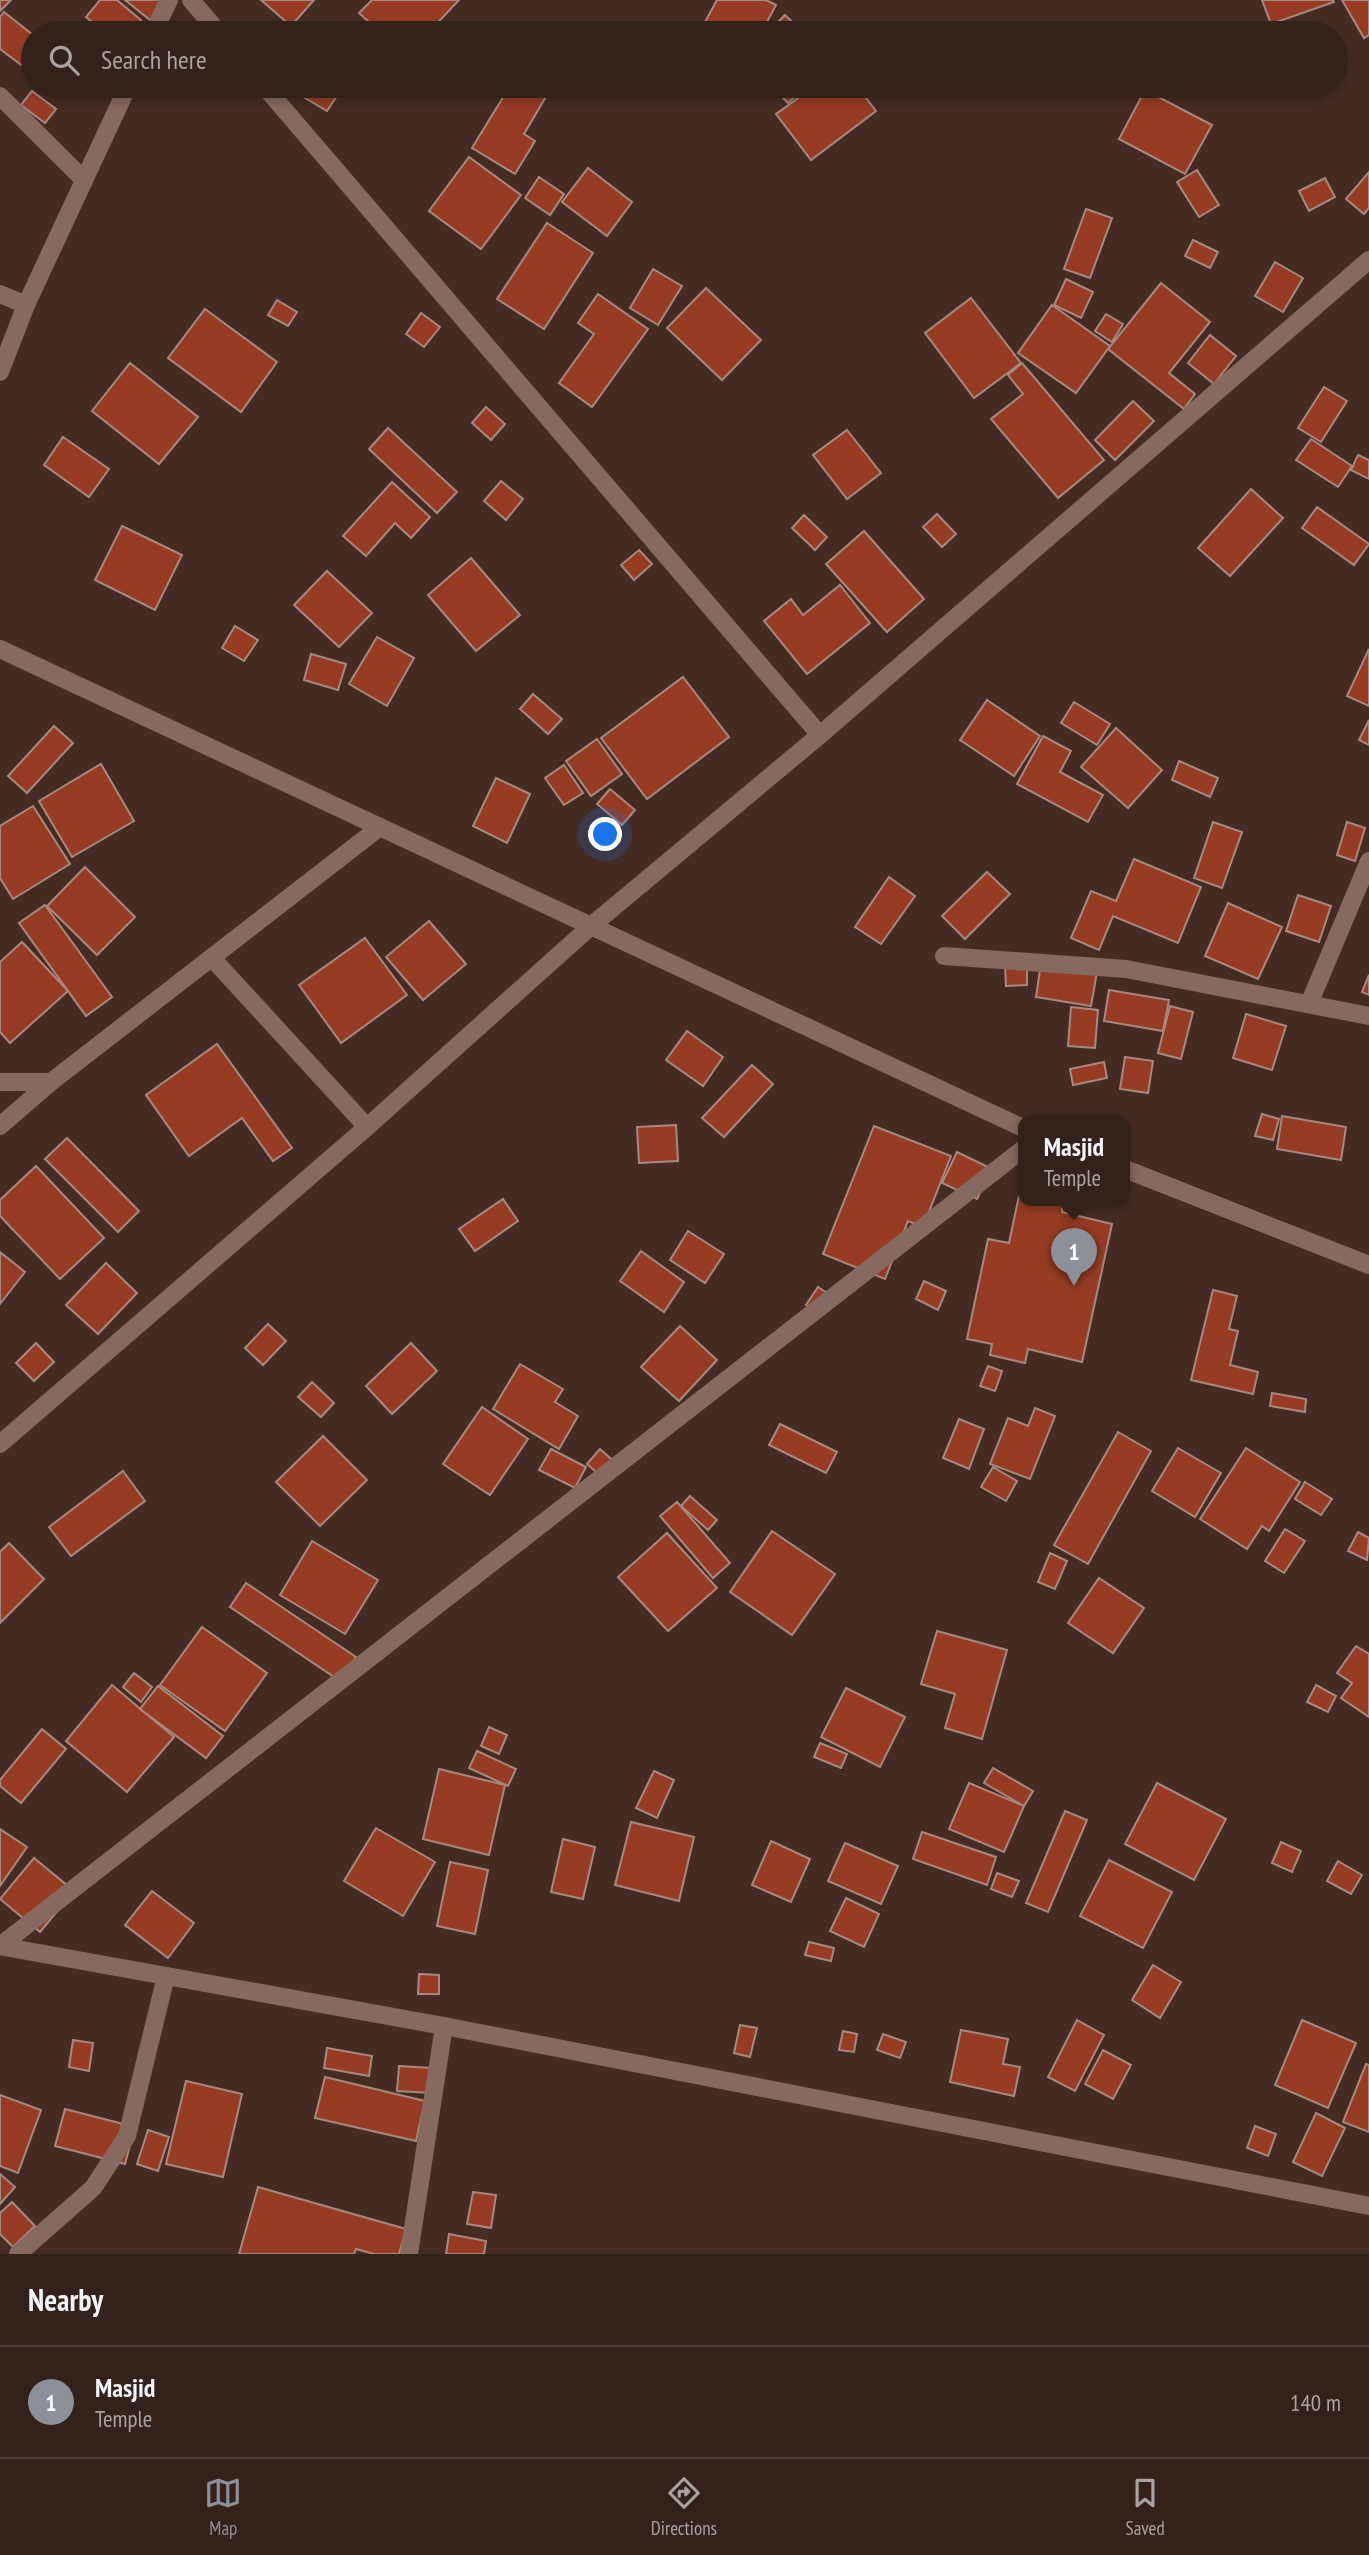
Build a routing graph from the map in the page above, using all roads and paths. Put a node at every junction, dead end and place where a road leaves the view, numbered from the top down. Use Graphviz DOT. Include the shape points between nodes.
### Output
graph roads {
  1 [pos="169,0"];
  2 [pos="191,0"];
  3 [pos="159,21"];
  4 [pos="209,21"];
  5 [pos="0,96"];
  6 [pos="123,98"];
  7 [pos="274,98"];
  8 [pos="85,180"];
  9 [pos="1369,260"];
  10 [pos="0,294"];
  11 [pos="26,305"];
  12 [pos="0,372"];
  13 [pos="0,649"];
  14 [pos="820,736"];
  15 [pos="380,827"];
  16 [pos="1369,861"];
  17 [pos="591,926"];
  18 [pos="944,956"];
  19 [pos="212,958"];
  20 [pos="1309,1004"];
  21 [pos="1369,1016"];
  22 [pos="0,1082"];
  23 [pos="51,1082"];
  24 [pos="0,1126"];
  25 [pos="1018,1126"];
  26 [pos="368,1127"];
  27 [pos="1018,1153"];
  28 [pos="1130,1171"];
  29 [pos="1369,1265"];
  30 [pos="0,1444"];
  31 [pos="166,1976"];
  32 [pos="444,2026"];
  33 [pos="1369,2206"];
  34 [pos="18,2254"];
  35 [pos="409,2254"];
  1 -- 3 [label="street"];
  2 -- 4 [label="street"];
  5 -- 8 [label="street"];
  6 -- 8 [label="street"];
  7 -- 14 [label="street"];
  8 -- 11 [label="street"];
  9 -- 14 [label="street"];
  10 -- 11 [label="street"];
  11 -- 12 [label="street"];
  13 -- 15 [label="street"];
  14 -- 17 [label="street"];
  15 -- 17 [label="street"];
  15 -- 19 [label="street"];
  16 -- 20 [label="street"];
  17 -- 25 [label="street"];
  17 -- 26 [label="street"];
  18 -- 20 [label="street" via="1126,969"];
  19 -- 23 [label="street"];
  19 -- 26 [label="street"];
  20 -- 21 [label="street"];
  22 -- 23 [label="street"];
  23 -- 24 [label="street"];
  26 -- 30 [label="street"];
  27 -- 31 [label="street" via="0,1946"];
  28 -- 29 [label="street"];
  31 -- 32 [label="street"];
  31 -- 34 [label="street" via="127,2136 93,2188"];
  32 -- 33 [label="street"];
  32 -- 35 [label="street"];
}
